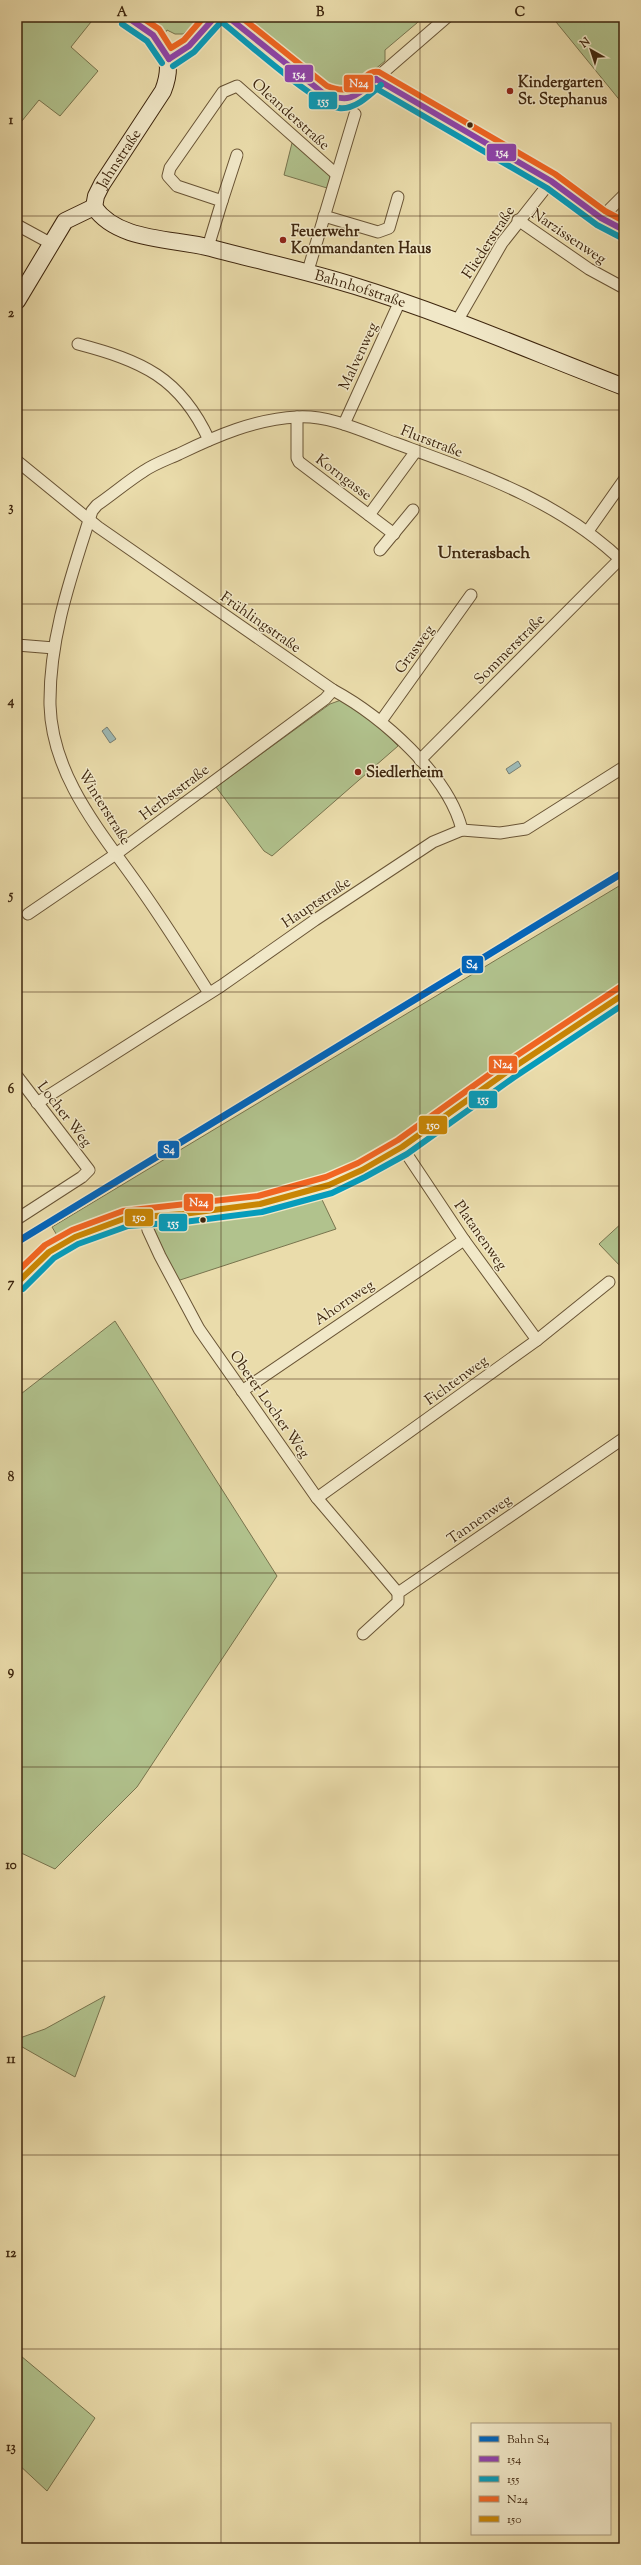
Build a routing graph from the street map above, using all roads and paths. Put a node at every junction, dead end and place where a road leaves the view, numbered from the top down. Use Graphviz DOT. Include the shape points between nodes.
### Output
graph roads {
  1 [pos="127,17"];
  2 [pos="215,17"];
  3 [pos="228,17"];
  4 [pos="447,17"];
  5 [pos="169,59"];
  6 [pos="376,79"];
  7 [pos="355,114"];
  8 [pos="238,154"];
  9 [pos="336,174"];
  10 [pos="551,181"];
  11 [pos="624,195"];
  12 [pos="398,197"];
  13 [pos="222,201"];
  14 [pos="94,207"];
  15 [pos="324,216"];
  16 [pos="601,218"];
  17 [pos="518,220"];
  18 [pos="17,225"];
  19 [pos="624,230"];
  20 [pos="50,243"];
  21 [pos="208,247"];
  22 [pos="307,274"];
  23 [pos="624,288"];
  24 [pos="17,301"];
  25 [pos="400,301"];
  26 [pos="456,323"];
  27 [pos="78,344"];
  28 [pos="624,387"];
  29 [pos="297,417"];
  30 [pos="344,424"];
  31 [pos="209,440"];
  32 [pos="416,451"];
  33 [pos="17,461"];
  34 [pos="624,480"];
  35 [pos="413,510"];
  36 [pos="369,515"];
  37 [pos="89,520"];
  38 [pos="588,531"];
  39 [pos="394,534"];
  40 [pos="380,550"];
  41 [pos="622,561"];
  42 [pos="471,595"];
  43 [pos="17,645"];
  44 [pos="54,648"];
  45 [pos="333,690"];
  46 [pos="381,721"];
  47 [pos="420,760"];
  48 [pos="624,767"];
  49 [pos="462,830"];
  50 [pos="116,854"];
  51 [pos="28,914"];
  52 [pos="210,993"];
  53 [pos="624,994"];
  54 [pos="17,1076"];
  55 [pos="38,1103"];
  56 [pos="402,1147"];
  57 [pos="144,1216"];
  58 [pos="17,1219"];
  59 [pos="464,1240"];
  60 [pos="609,1282"];
  61 [pos="17,1283"];
  62 [pos="537,1340"];
  63 [pos="242,1391"];
  64 [pos="624,1438"];
  65 [pos="317,1498"];
  66 [pos="398,1593"];
  67 [pos="363,1634"];
  1 -- 5 [label="street" via="153,36"];
  2 -- 5 [label="street" via="189,46"];
  3 -- 6 [label="street" via="323,94 340,100 357,95"];
  4 -- 6 [label="street"];
  5 -- 14 [label="street, Jahnstraße" via="169,75 164,91 102,184"];
  6 -- 10 [label="street"];
  7 -- 9 [label="street, Oleanderstraße"];
  8 -- 13 [label="street"];
  9 -- 13 [label="street, Oleanderstraße" via="237,86 223,92 170,168 168,176 177,186"];
  9 -- 15 [label="street, Oleanderstraße"];
  10 -- 16 [label="street"];
  10 -- 17 [label="street, Fliederstraße"];
  11 -- 16 [label="street"];
  12 -- 15 [label="street" via="389,228 378,232"];
  13 -- 21 [label="street"];
  14 -- 20 [label="street, Jahnstraße" via="65,221"];
  14 -- 21 [label="street, Bahnhofstraße" via="108,222 136,233"];
  15 -- 22 [label="street, Oleanderstraße"];
  16 -- 19 [label="street"];
  17 -- 23 [label="street, Narzissenweg" via="588,269"];
  17 -- 26 [label="street, Fliederstraße"];
  18 -- 20 [label="street"];
  20 -- 24 [label="street, Jahnstraße"];
  21 -- 22 [label="street, Bahnhofstraße"];
  22 -- 25 [label="street, Bahnhofstraße" via="353,285"];
  25 -- 26 [label="street, Bahnhofstraße"];
  25 -- 30 [label="street, Malvenweg"];
  26 -- 28 [label="street, Bahnhofstraße"];
  27 -- 31 [label="street" via="109,352 156,373 174,387 198,415"];
  29 -- 30 [label="street, Flurstraße"];
  29 -- 31 [label="street, Flurstraße" via="242,427"];
  29 -- 36 [label="street, Korngasse" via="300,462"];
  30 -- 32 [label="street, Flurstraße"];
  31 -- 37 [label="street, Flurstraße" via="145,470 97,505"];
  32 -- 36 [label="street, Korngasse"];
  32 -- 38 [label="street, Flurstraße" via="530,496"];
  33 -- 37 [label="street, Frühlingstraße"];
  34 -- 38 [label="street"];
  35 -- 39 [label="street"];
  36 -- 39 [label="street, Korngasse"];
  37 -- 44 [label="street, Winterstraße" via="66,593"];
  37 -- 45 [label="street, Frühlingstraße"];
  38 -- 41 [label="street, Flurstraße"];
  39 -- 40 [label="street"];
  41 -- 47 [label="street, Sommerstraße"];
  42 -- 46 [label="street, Grasweg"];
  43 -- 44 [label="street"];
  44 -- 50 [label="street, Winterstraße" via="50,706 58,754 80,801"];
  45 -- 46 [label="street, Frühlingstraße"];
  45 -- 50 [label="street, Herbststraße" via="325,699"];
  46 -- 47 [label="street, Frühlingstraße"];
  47 -- 49 [label="street, Frühlingstraße" via="453,803"];
  48 -- 49 [label="street, Hauptstraße" via="526,829 500,833"];
  49 -- 52 [label="street, Hauptstraße" via="433,842"];
  50 -- 51 [label="street, Herbststraße"];
  50 -- 52 [label="street, Winterstraße"];
  52 -- 55 [label="street, Hauptstraße"];
  53 -- 56 [label="street" via="508,1071"];
  54 -- 55 [label="street, Locher Weg"];
  55 -- 58 [label="street, Locher Weg" via="89,1170"];
  56 -- 57 [label="street" via="329,1185 292,1196 183,1214"];
  56 -- 59 [label="street, Platanenweg"];
  57 -- 61 [label="street" via="126,1218 75,1236 49,1252"];
  57 -- 63 [label="street, Oberer Locher Weg" via="160,1256 199,1329"];
  59 -- 62 [label="street, Platanenweg"];
  59 -- 63 [label="street, Ahornweg"];
  60 -- 62 [label="street, Fichtenweg"];
  62 -- 65 [label="street, Fichtenweg"];
  63 -- 65 [label="street, Oberer Locher Weg"];
  64 -- 66 [label="street, Tannenweg"];
  65 -- 66 [label="street, Oberer Locher Weg"];
  66 -- 67 [label="street, Tannenweg" via="398,1602"];
}
